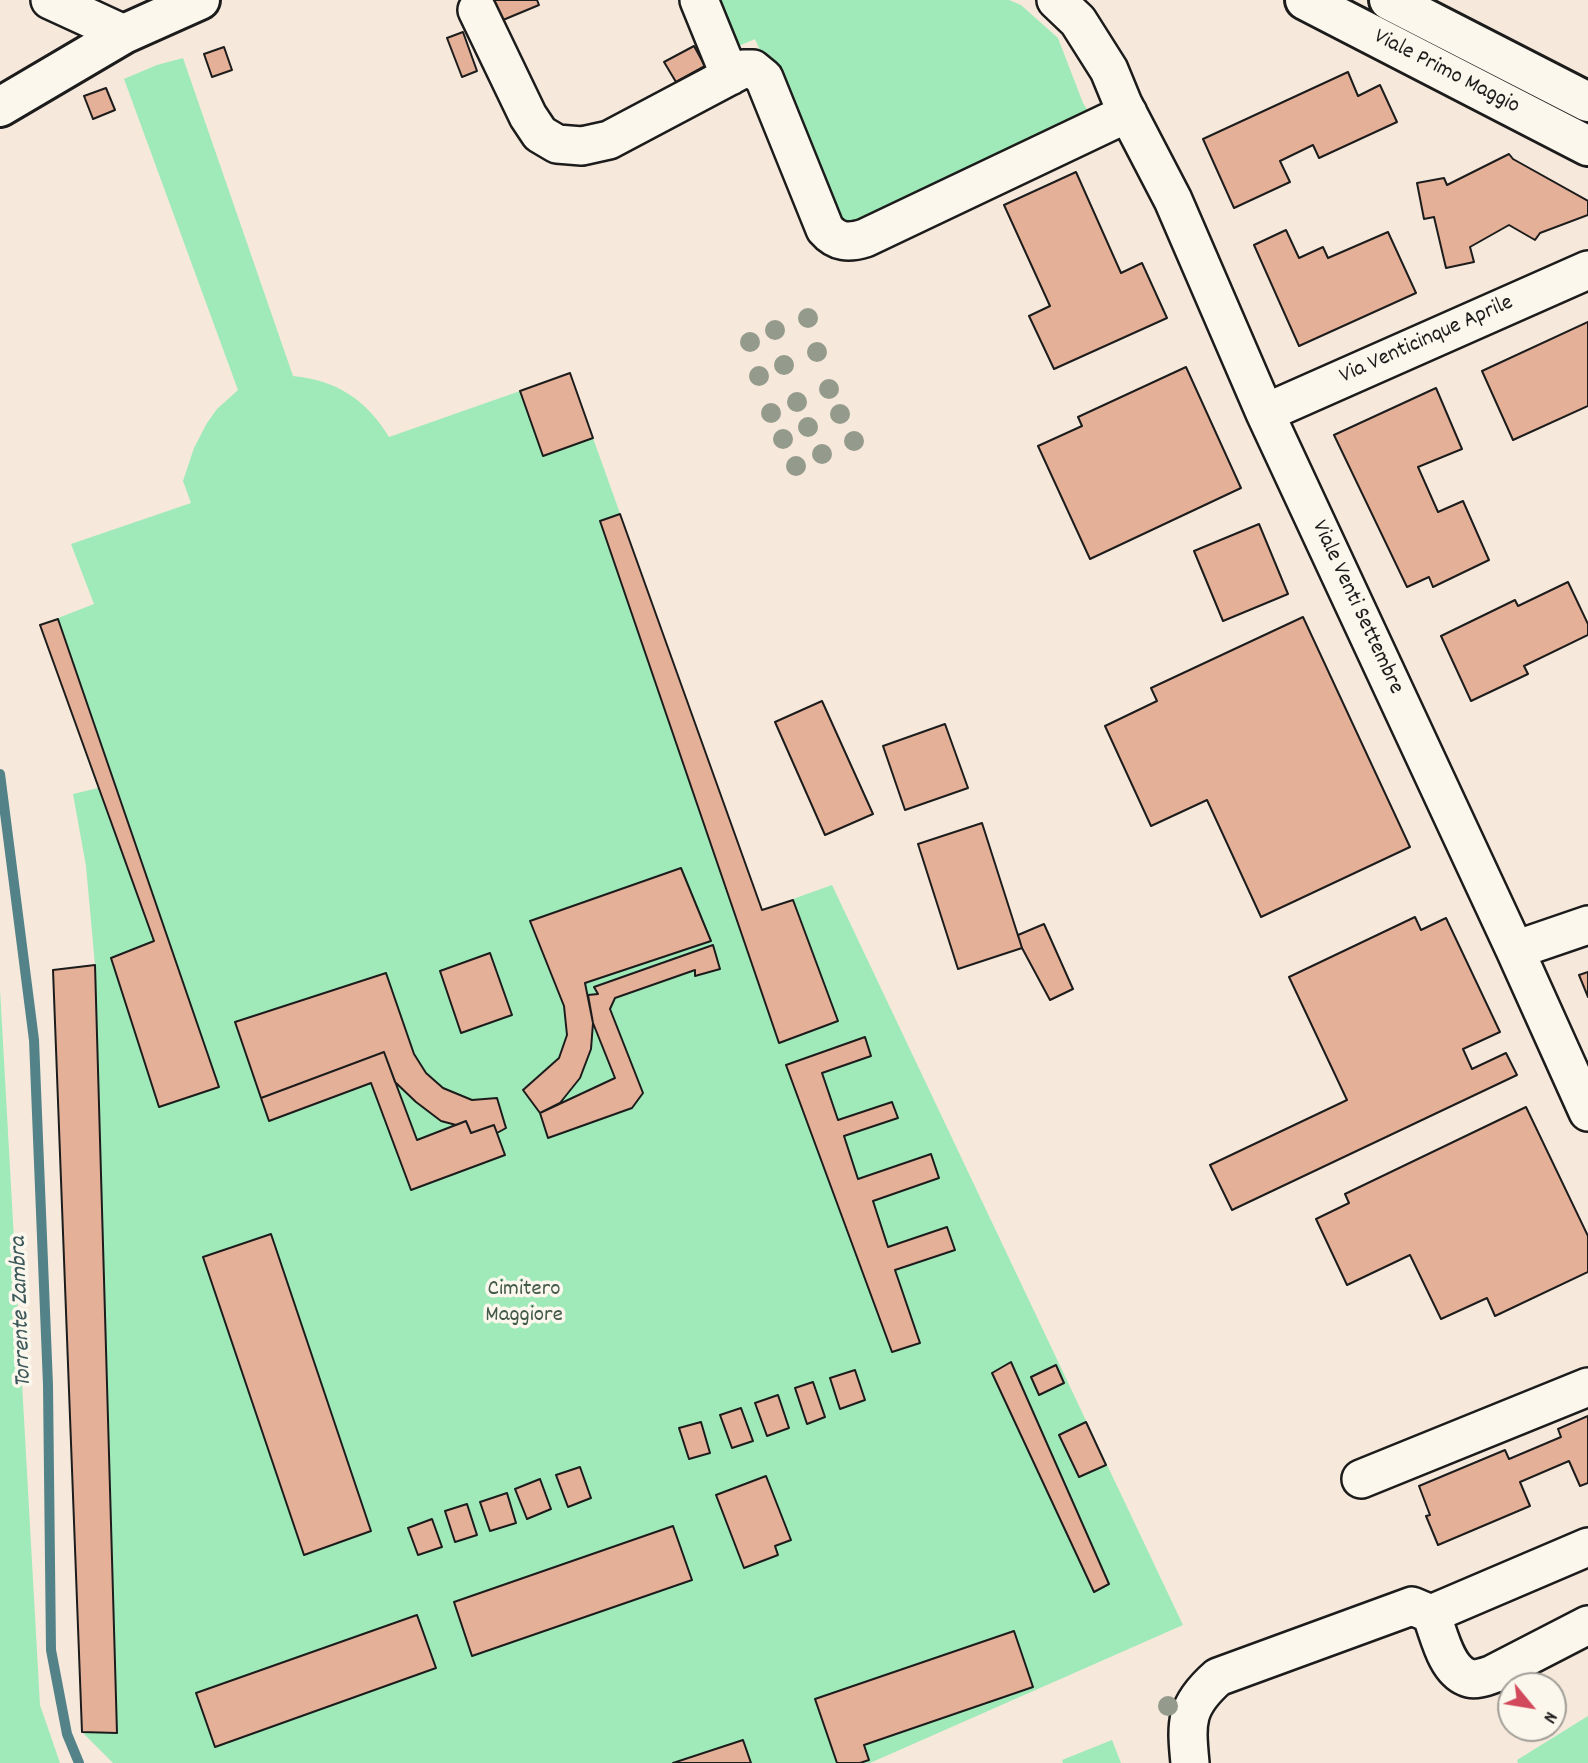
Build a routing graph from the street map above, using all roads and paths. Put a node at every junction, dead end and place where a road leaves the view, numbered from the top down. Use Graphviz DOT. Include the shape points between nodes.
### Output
graph roads {
  1 [pos="50,0"];
  2 [pos="200,0"];
  3 [pos="699,0"];
  4 [pos="1056,0"];
  5 [pos="1305,0"];
  6 [pos="1389,0"];
  7 [pos="477,10"];
  8 [pos="124,34"];
  9 [pos="730,76"];
  10 [pos="1588,102"];
  11 [pos="0,107"];
  12 [pos="1125,109"];
  13 [pos="1588,146"];
  14 [pos="1588,270"];
  15 [pos="1265,413"];
  16 [pos="1588,925"];
  17 [pos="1516,950"];
  18 [pos="1588,1112"];
  19 [pos="1588,1388"];
  20 [pos="1361,1479"];
  21 [pos="1588,1547"];
  22 [pos="1432,1614"];
  23 [pos="1588,1625"];
  24 [pos="1190,1763"];
  1 -- 8 [label="street"];
  2 -- 8 [label="main road"];
  3 -- 9 [label="street"];
  4 -- 12 [label="street, Viale Venti Settembre" via="1078,20 1109,70"];
  5 -- 13 [label="main road, Viale Primo Maggio"];
  6 -- 10 [label="main road, Viale Primo Maggio"];
  7 -- 9 [label="street" via="535,128 557,144 582,146 609,140"];
  8 -- 11 [label="main road"];
  9 -- 12 [label="street" via="748,68 764,78 821,220 830,234 845,242 865,238"];
  12 -- 15 [label="street, Viale Venti Settembre" via="1172,201"];
  14 -- 15 [label="street, Via Venticinque Aprile"];
  15 -- 17 [label="street, Viale Venti Settembre"];
  16 -- 17 [label="street"];
  17 -- 18 [label="street, Viale Venti Settembre"];
  19 -- 20 [label="street"];
  21 -- 22 [label="street"];
  22 -- 23 [label="street" via="1449,1659 1467,1678 1493,1674"];
  22 -- 24 [label="street" via="1412,1606 1218,1677 1194,1702 1187,1727"];
}
